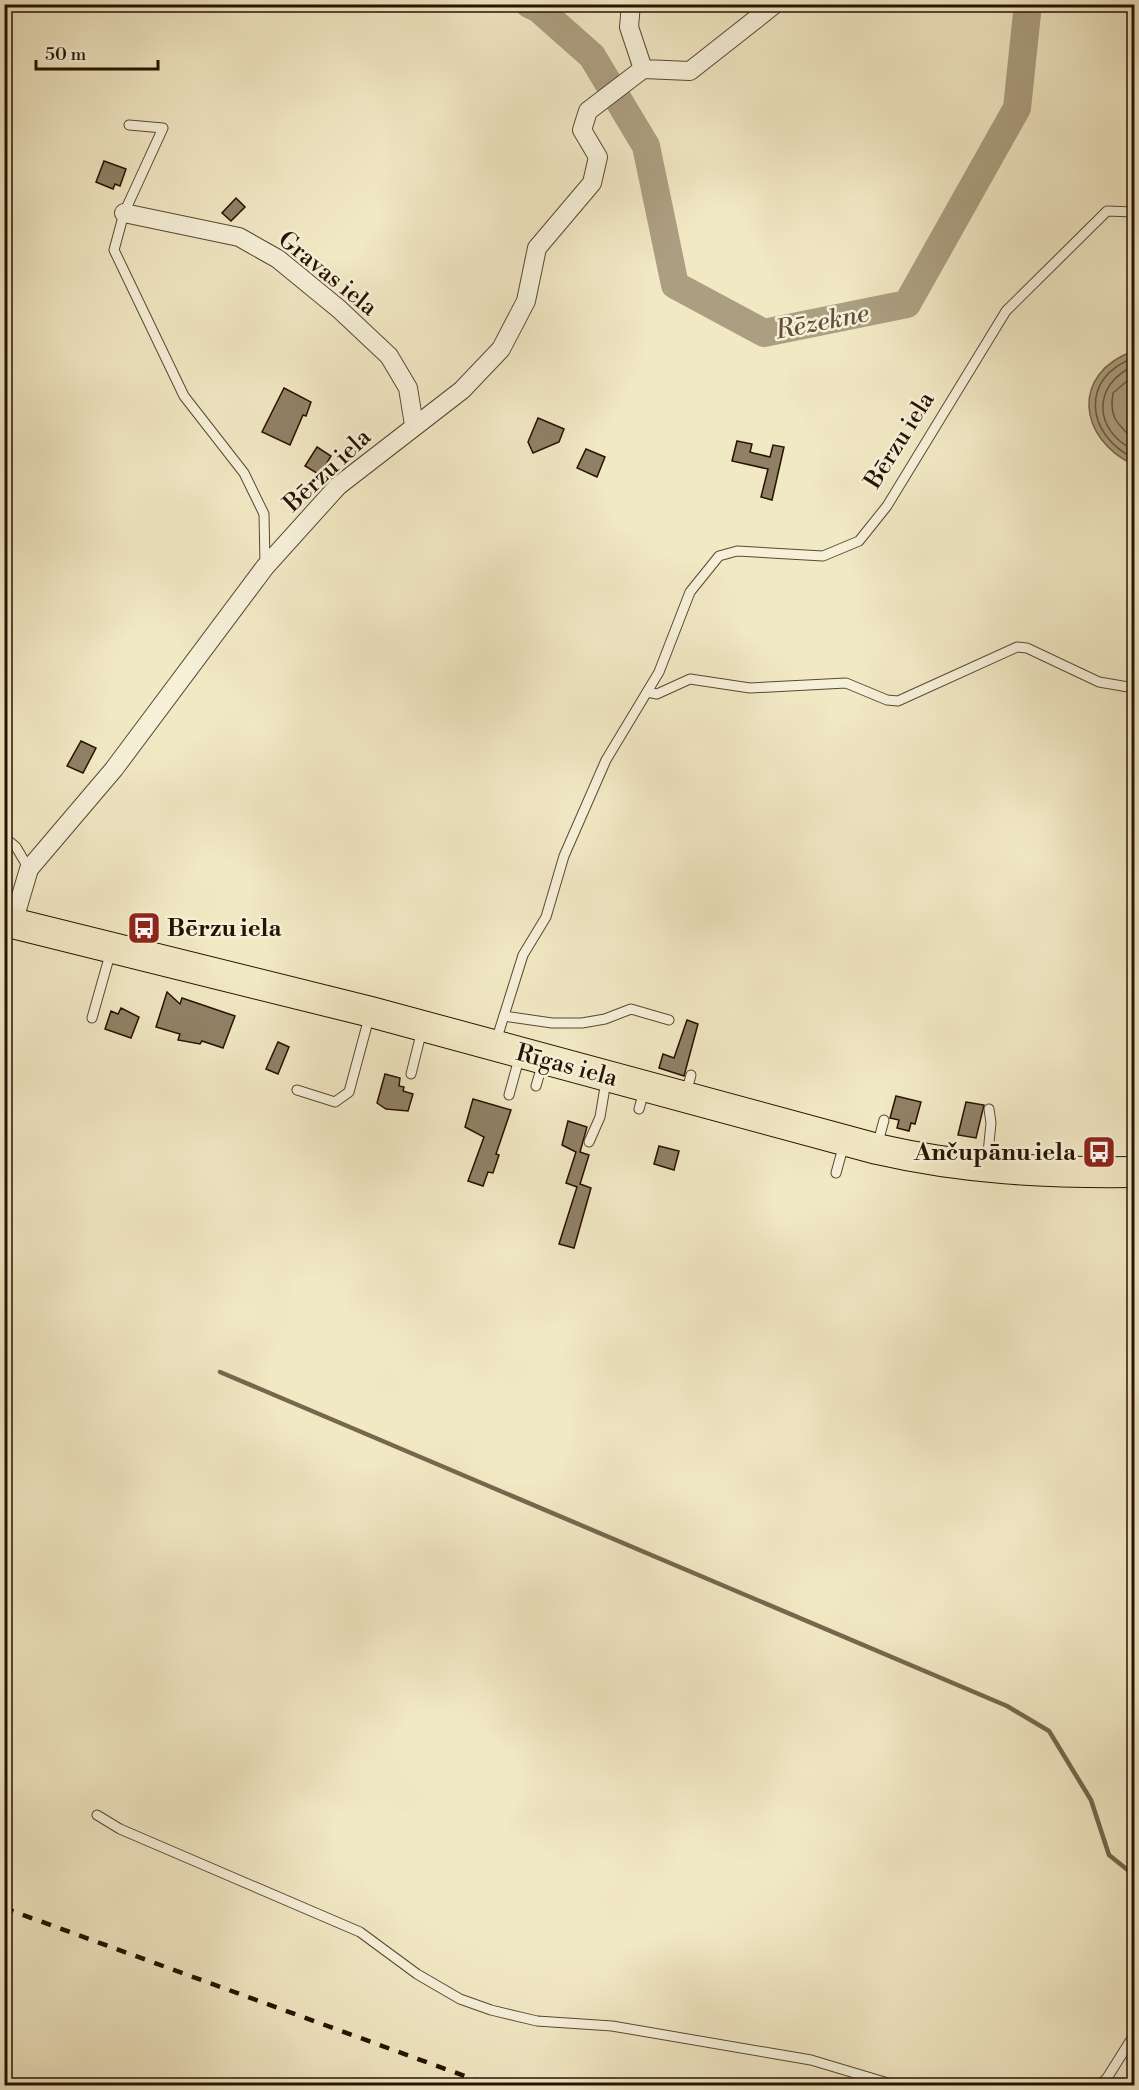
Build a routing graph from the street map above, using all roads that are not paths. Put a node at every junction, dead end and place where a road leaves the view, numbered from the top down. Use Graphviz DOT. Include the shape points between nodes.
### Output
graph roads {
  1 [pos="631,4"];
  2 [pos="776,4"];
  3 [pos="638,74"];
  4 [pos="129,125"];
  5 [pos="1134,212"];
  6 [pos="124,213"];
  7 [pos="414,425"];
  8 [pos="265,567"];
  9 [pos="1134,688"];
  10 [pos="647,692"];
  11 [pos="4,837"];
  12 [pos="28,869"];
  13 [pos="9,922"];
  14 [pos="112,946"];
  15 [pos="371,1012"];
  16 [pos="504,1016"];
  17 [pos="92,1018"];
  18 [pos="669,1020"];
  19 [pos="423,1026"];
  20 [pos="524,1061"];
  21 [pos="411,1074"];
  22 [pos="607,1076"];
  23 [pos="297,1090"];
  24 [pos="509,1095"];
  25 [pos="989,1109"];
  26 [pos="884,1120"];
  27 [pos="845,1140"];
  28 [pos="589,1142"];
  29 [pos="876,1149"];
  30 [pos="986,1168"];
  31 [pos="1134,1172"];
  32 [pos="836,1173"];
  33 [pos="98,1815"];
  34 [pos="1134,2035"];
  35 [pos="898,2085"];
  36 [pos="1098,2085"];
  1 -- 3 [label="street" via="629,27"];
  2 -- 3 [label="street" via="690,71"];
  3 -- 7 [label="street, Bērzu iela" via="590,110 583,120 582,130 598,157 592,183 537,248 526,301 501,349 462,390"];
  4 -- 6 [label="lane" via="163,128"];
  5 -- 10 [label="lane, Bērzu iela" via="1107,212 1006,311 887,506 858,541 823,556 737,551 719,556 690,592 659,672"];
  6 -- 7 [label="street, Gravas iela" via="239,237 278,258 389,356 408,388"];
  6 -- 8 [label="lane" via="114,250 184,396 244,473 264,514"];
  7 -- 8 [label="street, Bērzu iela" via="338,486"];
  8 -- 12 [label="street, Bērzu iela" via="114,769"];
  9 -- 10 [label="lane" via="1099,682 1027,648 1017,647 898,701 846,683 750,688 690,679 657,694"];
  10 -- 16 [label="lane" via="606,760 564,856 546,917 523,955"];
  11 -- 12 [label="lane" via="16,847"];
  12 -- 13 [label="street, Bērzu iela"];
  13 -- 14 [label="main road, Rīgas iela"];
  14 -- 15 [label="main road, Rīgas iela" via="278,994"];
  14 -- 17 [label="lane"];
  15 -- 19 [label="main road, Rīgas iela"];
  15 -- 23 [label="lane" via="349,1092 335,1102"];
  16 -- 18 [label="lane" via="582,1023 605,1020 631,1009"];
  16 -- 20 [label="lane"];
  19 -- 20 [label="main road, Rīgas iela"];
  19 -- 21 [label="lane"];
  20 -- 22 [label="main road, Rīgas iela"];
  20 -- 24 [label="lane"];
  22 -- 27 [label="main road, Rīgas iela" via="642,1097 688,1086"];
  22 -- 28 [label="lane" via="600,1117"];
  25 -- 30 [label="lane"];
  26 -- 29 [label="lane"];
  27 -- 29 [label="main road, Rīgas iela"];
  27 -- 32 [label="lane"];
  29 -- 30 [label="main road, Rīgas iela"];
  30 -- 31 [label="main road, Rīgas iela"];
  33 -- 35 [label="lane" via="120,1829 360,1932 417,1974 460,1999 491,2010 537,2021 612,2026 811,2060"];
  34 -- 36 [label="lane" via="1107,2078"];
}
